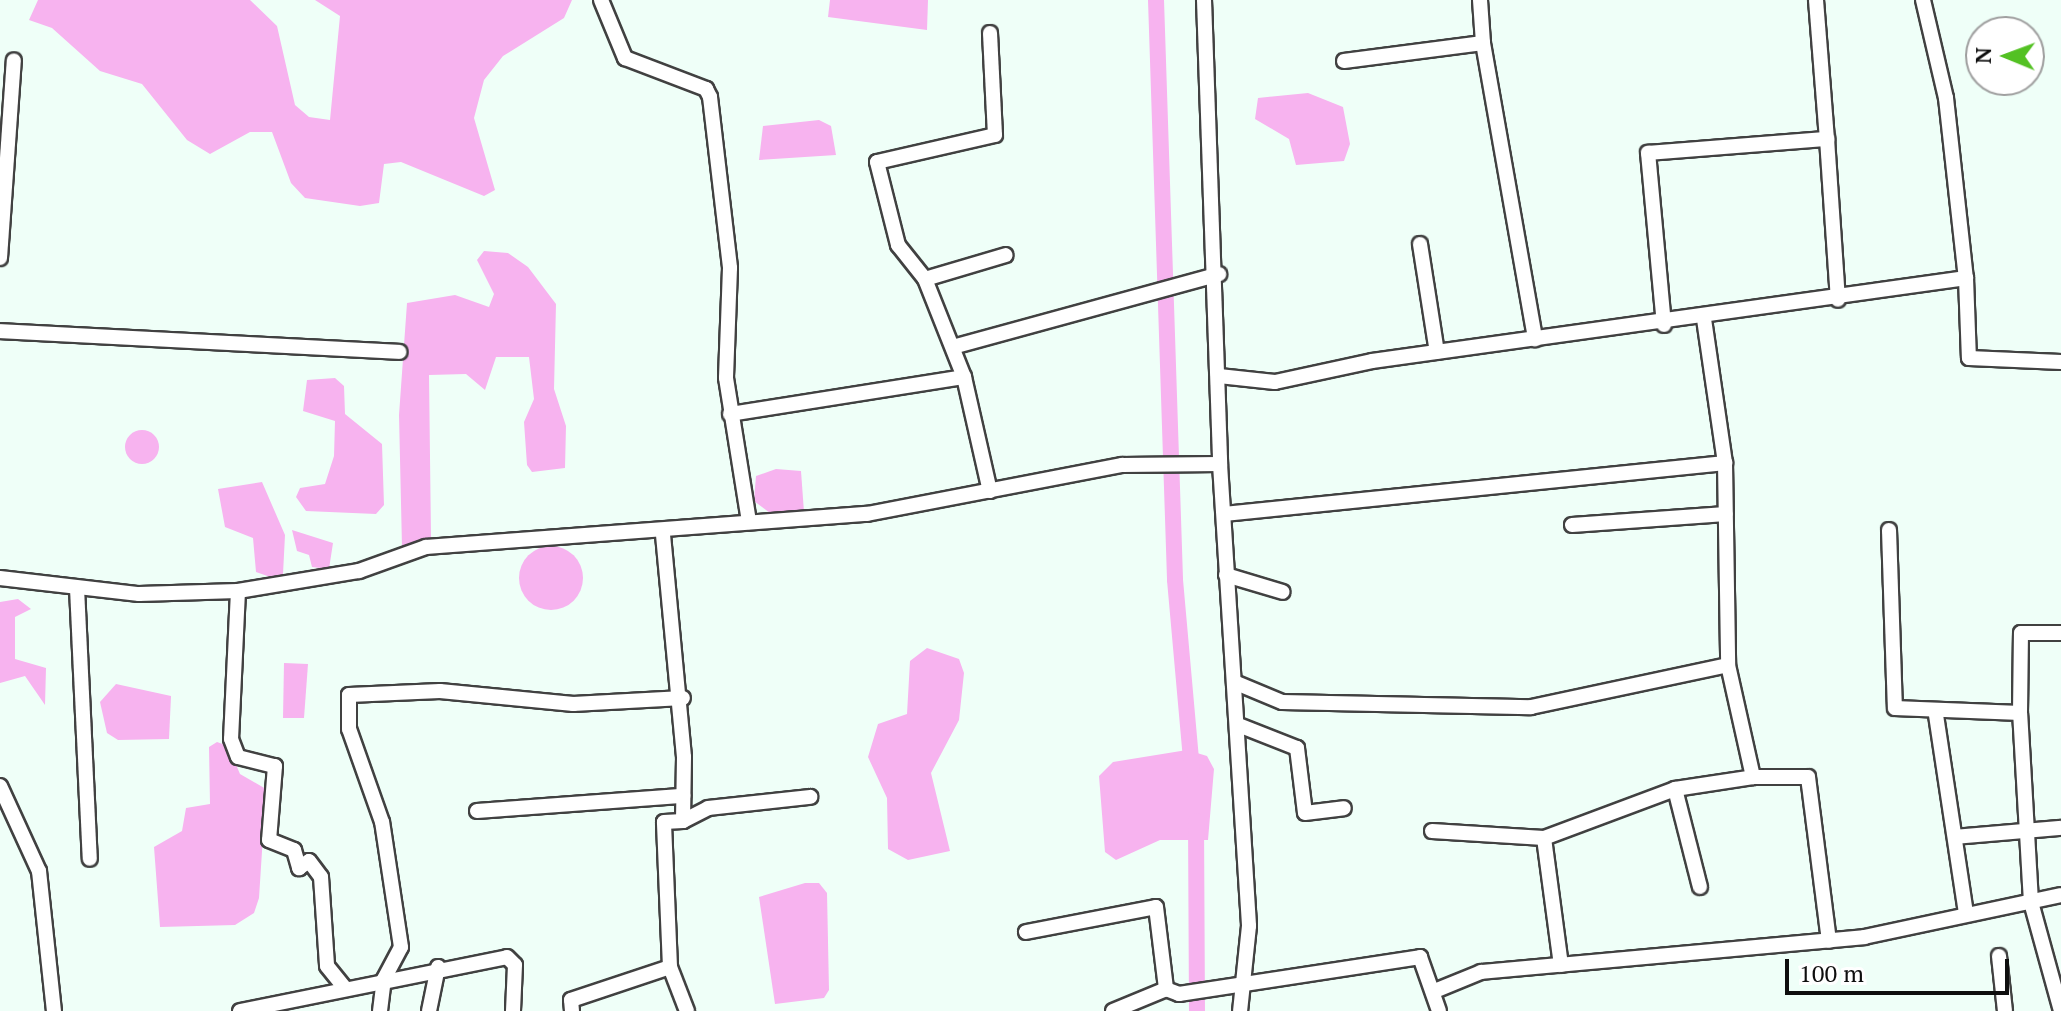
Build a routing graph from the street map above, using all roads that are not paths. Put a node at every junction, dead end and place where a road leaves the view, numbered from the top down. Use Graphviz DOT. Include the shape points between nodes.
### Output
graph roads {
  1 [pos="601,0"];
  2 [pos="1204,0"];
  3 [pos="1480,0"];
  4 [pos="1816,0"];
  5 [pos="1923,0"];
  6 [pos="990,33"];
  7 [pos="1483,43"];
  8 [pos="14,60"];
  9 [pos="1344,61"];
  10 [pos="1827,139"];
  11 [pos="1420,244"];
  12 [pos="1006,255"];
  13 [pos="0,258"];
  14 [pos="1219,274"];
  15 [pos="1966,278"];
  16 [pos="925,279"];
  17 [pos="1838,300"];
  18 [pos="1704,319"];
  19 [pos="1664,325"];
  20 [pos="0,331"];
  21 [pos="1535,339"];
  22 [pos="953,347"];
  23 [pos="399,352"];
  24 [pos="1437,352"];
  25 [pos="2061,362"];
  26 [pos="1219,376"];
  27 [pos="964,377"];
  28 [pos="730,414"];
  29 [pos="1725,463"];
  30 [pos="1220,464"];
  31 [pos="990,491"];
  32 [pos="1224,514"];
  33 [pos="1726,514"];
  34 [pos="749,522"];
  35 [pos="1572,525"];
  36 [pos="1889,530"];
  37 [pos="663,533"];
  38 [pos="1226,575"];
  39 [pos="0,578"];
  40 [pos="77,588"];
  41 [pos="238,591"];
  42 [pos="1283,592"];
  43 [pos="2061,633"];
  44 [pos="1728,665"];
  45 [pos="1234,682"];
  46 [pos="683,698"];
  47 [pos="2020,713"];
  48 [pos="1936,715"];
  49 [pos="1241,726"];
  50 [pos="1753,777"];
  51 [pos="0,786"];
  52 [pos="1675,789"];
  53 [pos="683,796"];
  54 [pos="810,797"];
  55 [pos="1344,808"];
  56 [pos="477,811"];
  57 [pos="683,821"];
  58 [pos="2026,827"];
  59 [pos="2061,828"];
  60 [pos="1432,831"];
  61 [pos="1955,837"];
  62 [pos="1544,838"];
  63 [pos="90,859"];
  64 [pos="1700,887"];
  65 [pos="2061,895"];
  66 [pos="2031,902"];
  67 [pos="1966,913"];
  68 [pos="1026,932"];
  69 [pos="1829,941"];
  70 [pos="1999,956"];
  71 [pos="1561,965"];
  72 [pos="438,967"];
  73 [pos="670,967"];
  74 [pos="384,979"];
  75 [pos="1245,984"];
  76 [pos="344,987"];
  77 [pos="1437,990"];
  78 [pos="1173,991"];
  79 [pos="54,1011"];
  80 [pos="240,1011"];
  81 [pos="380,1011"];
  82 [pos="429,1011"];
  83 [pos="513,1011"];
  84 [pos="572,1011"];
  85 [pos="687,1011"];
  86 [pos="1113,1011"];
  87 [pos="1240,1011"];
  88 [pos="1439,1011"];
  89 [pos="2005,1011"];
  90 [pos="2061,1011"];
  1 -- 28 [label="street" via="625,58 706,89 710,97 730,268"];
  2 -- 14 [label="street"];
  3 -- 7 [label="street"];
  4 -- 10 [label="street"];
  5 -- 15 [label="street" via="1946,98"];
  6 -- 16 [label="street" via="995,135 877,162 898,245"];
  7 -- 9 [label="street"];
  7 -- 21 [label="street"];
  8 -- 13 [label="street"];
  10 -- 17 [label="street"];
  10 -- 19 [label="street" via="1648,153"];
  11 -- 24 [label="street"];
  12 -- 16 [label="street"];
  14 -- 22 [label="street"];
  14 -- 26 [label="street"];
  15 -- 17 [label="street"];
  15 -- 25 [label="street" via="1969,358"];
  16 -- 22 [label="street"];
  17 -- 18 [label="street"];
  18 -- 19 [label="street"];
  18 -- 29 [label="street"];
  19 -- 21 [label="street"];
  20 -- 23 [label="street"];
  21 -- 24 [label="street"];
  22 -- 27 [label="street"];
  24 -- 26 [label="street" via="1275,382"];
  26 -- 30 [label="street"];
  27 -- 28 [label="street"];
  27 -- 31 [label="street"];
  28 -- 34 [label="street"];
  29 -- 32 [label="street"];
  29 -- 33 [label="street"];
  30 -- 31 [label="street" via="1140,466"];
  30 -- 32 [label="street"];
  31 -- 34 [label="street" via="867,514"];
  32 -- 38 [label="street"];
  33 -- 35 [label="street"];
  33 -- 44 [label="street"];
  34 -- 37 [label="street"];
  36 -- 48 [label="street" via="1895,708"];
  37 -- 41 [label="street" via="426,547 359,571"];
  37 -- 46 [label="street"];
  38 -- 42 [label="street"];
  38 -- 45 [label="street"];
  39 -- 40 [label="street"];
  40 -- 41 [label="street"];
  40 -- 63 [label="street"];
  41 -- 76 [label="street" via="231,739 238,757 275,766 269,840 294,850 299,868 309,861 321,877 327,966"];
  43 -- 47 [label="street" via="2021,633"];
  44 -- 45 [label="street" via="1531,707 1282,702"];
  44 -- 50 [label="street"];
  45 -- 49 [label="street"];
  46 -- 53 [label="street"];
  46 -- 74 [label="street" via="573,704 440,691 349,695 349,729 382,822 397,905 401,947"];
  47 -- 48 [label="street"];
  47 -- 58 [label="street"];
  48 -- 61 [label="street"];
  49 -- 55 [label="street" via="1297,748 1305,813"];
  49 -- 75 [label="street"];
  50 -- 52 [label="street"];
  50 -- 69 [label="street" via="1808,777"];
  51 -- 79 [label="street" via="14,829 37,863"];
  52 -- 62 [label="street"];
  52 -- 64 [label="street"];
  53 -- 56 [label="street"];
  53 -- 57 [label="street"];
  54 -- 57 [label="street" via="708,808"];
  57 -- 73 [label="street" via="664,822"];
  58 -- 59 [label="street"];
  58 -- 61 [label="street"];
  58 -- 66 [label="street"];
  60 -- 62 [label="street"];
  61 -- 67 [label="street"];
  62 -- 71 [label="street"];
  65 -- 66 [label="street"];
  66 -- 67 [label="street"];
  66 -- 90 [label="street"];
  67 -- 69 [label="street"];
  68 -- 78 [label="street" via="1156,907"];
  69 -- 71 [label="street"];
  70 -- 89 [label="street"];
  71 -- 77 [label="street" via="1481,972"];
  72 -- 74 [label="street"];
  72 -- 82 [label="street"];
  72 -- 83 [label="street" via="513,959"];
  73 -- 84 [label="street" via="571,1000"];
  73 -- 85 [label="street"];
  74 -- 76 [label="street"];
  74 -- 81 [label="street"];
  75 -- 77 [label="street" via="1420,957"];
  75 -- 78 [label="street" via="1217,993"];
  75 -- 87 [label="street"];
  76 -- 80 [label="street"];
  77 -- 88 [label="street"];
  78 -- 86 [label="street"];
}
